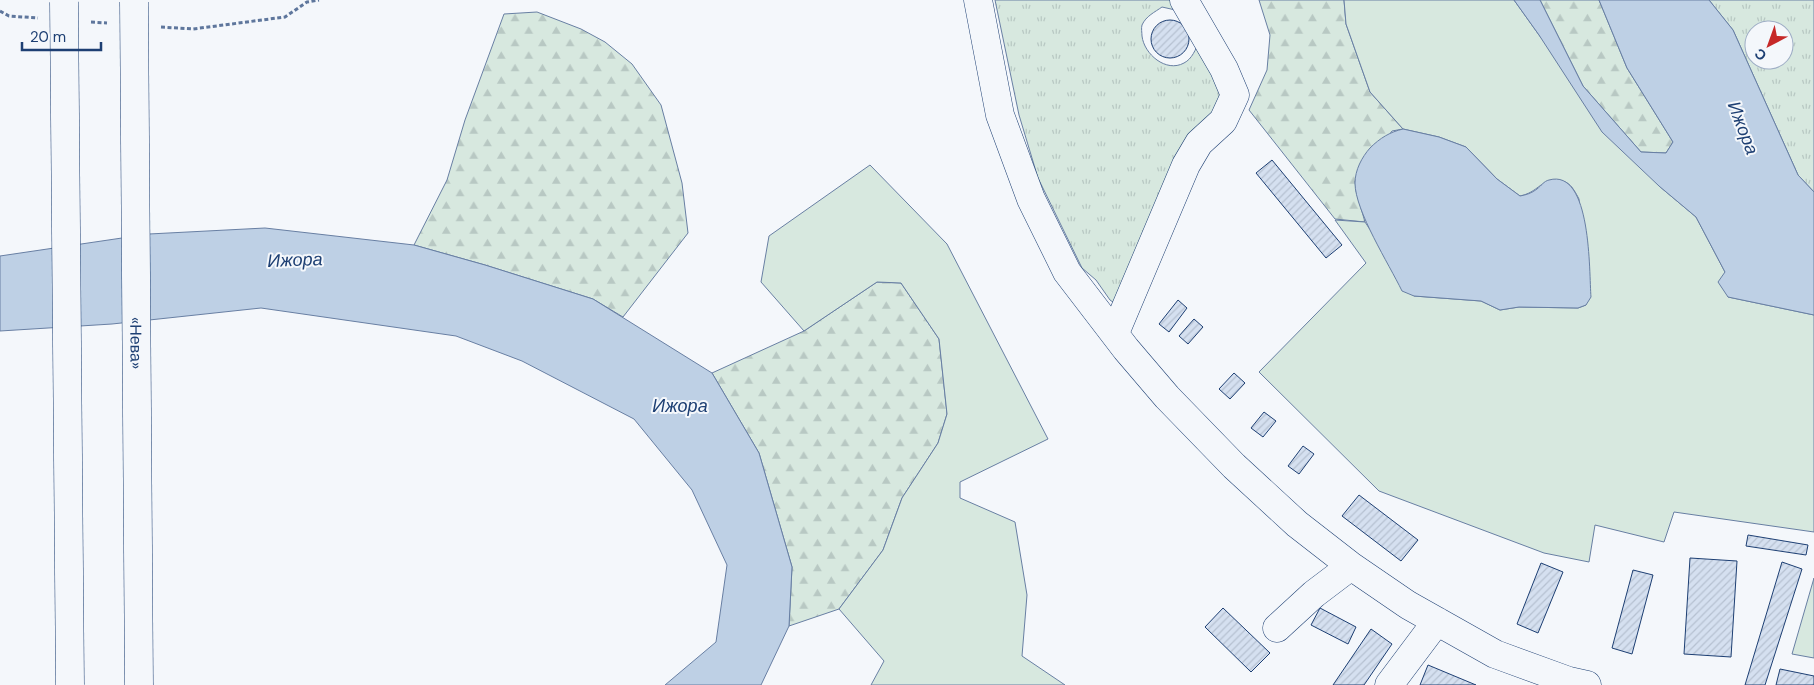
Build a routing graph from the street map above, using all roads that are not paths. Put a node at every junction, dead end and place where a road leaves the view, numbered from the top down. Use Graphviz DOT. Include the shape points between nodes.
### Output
graph roads {
  1 [pos="978,0"];
  2 [pos="1184,0"];
  3 [pos="64,2"];
  4 [pos="134,2"];
  5 [pos="1115,333"];
  6 [pos="1351,566"];
  7 [pos="1437,621"];
  8 [pos="1277,628"];
  9 [pos="70,685"];
  10 [pos="139,685"];
  11 [pos="1388,685"];
  12 [pos="1587,685"];
  1 -- 5 [label="main road" via="1000,115 1031,199 1067,272"];
  2 -- 5 [label="main road" via="1224,69 1235,95 1223,120 1199,143 1186,165"];
  3 -- 9 [label="main road, bridge"];
  4 -- 10 [label="main road, «Нева», bridge"];
  5 -- 6 [label="main road" via="1167,397 1234,466 1297,524"];
  6 -- 7 [label="main road"];
  6 -- 8 [label="main road"];
  7 -- 11 [label="main road"];
  7 -- 12 [label="main road" via="1495,654"];
}
